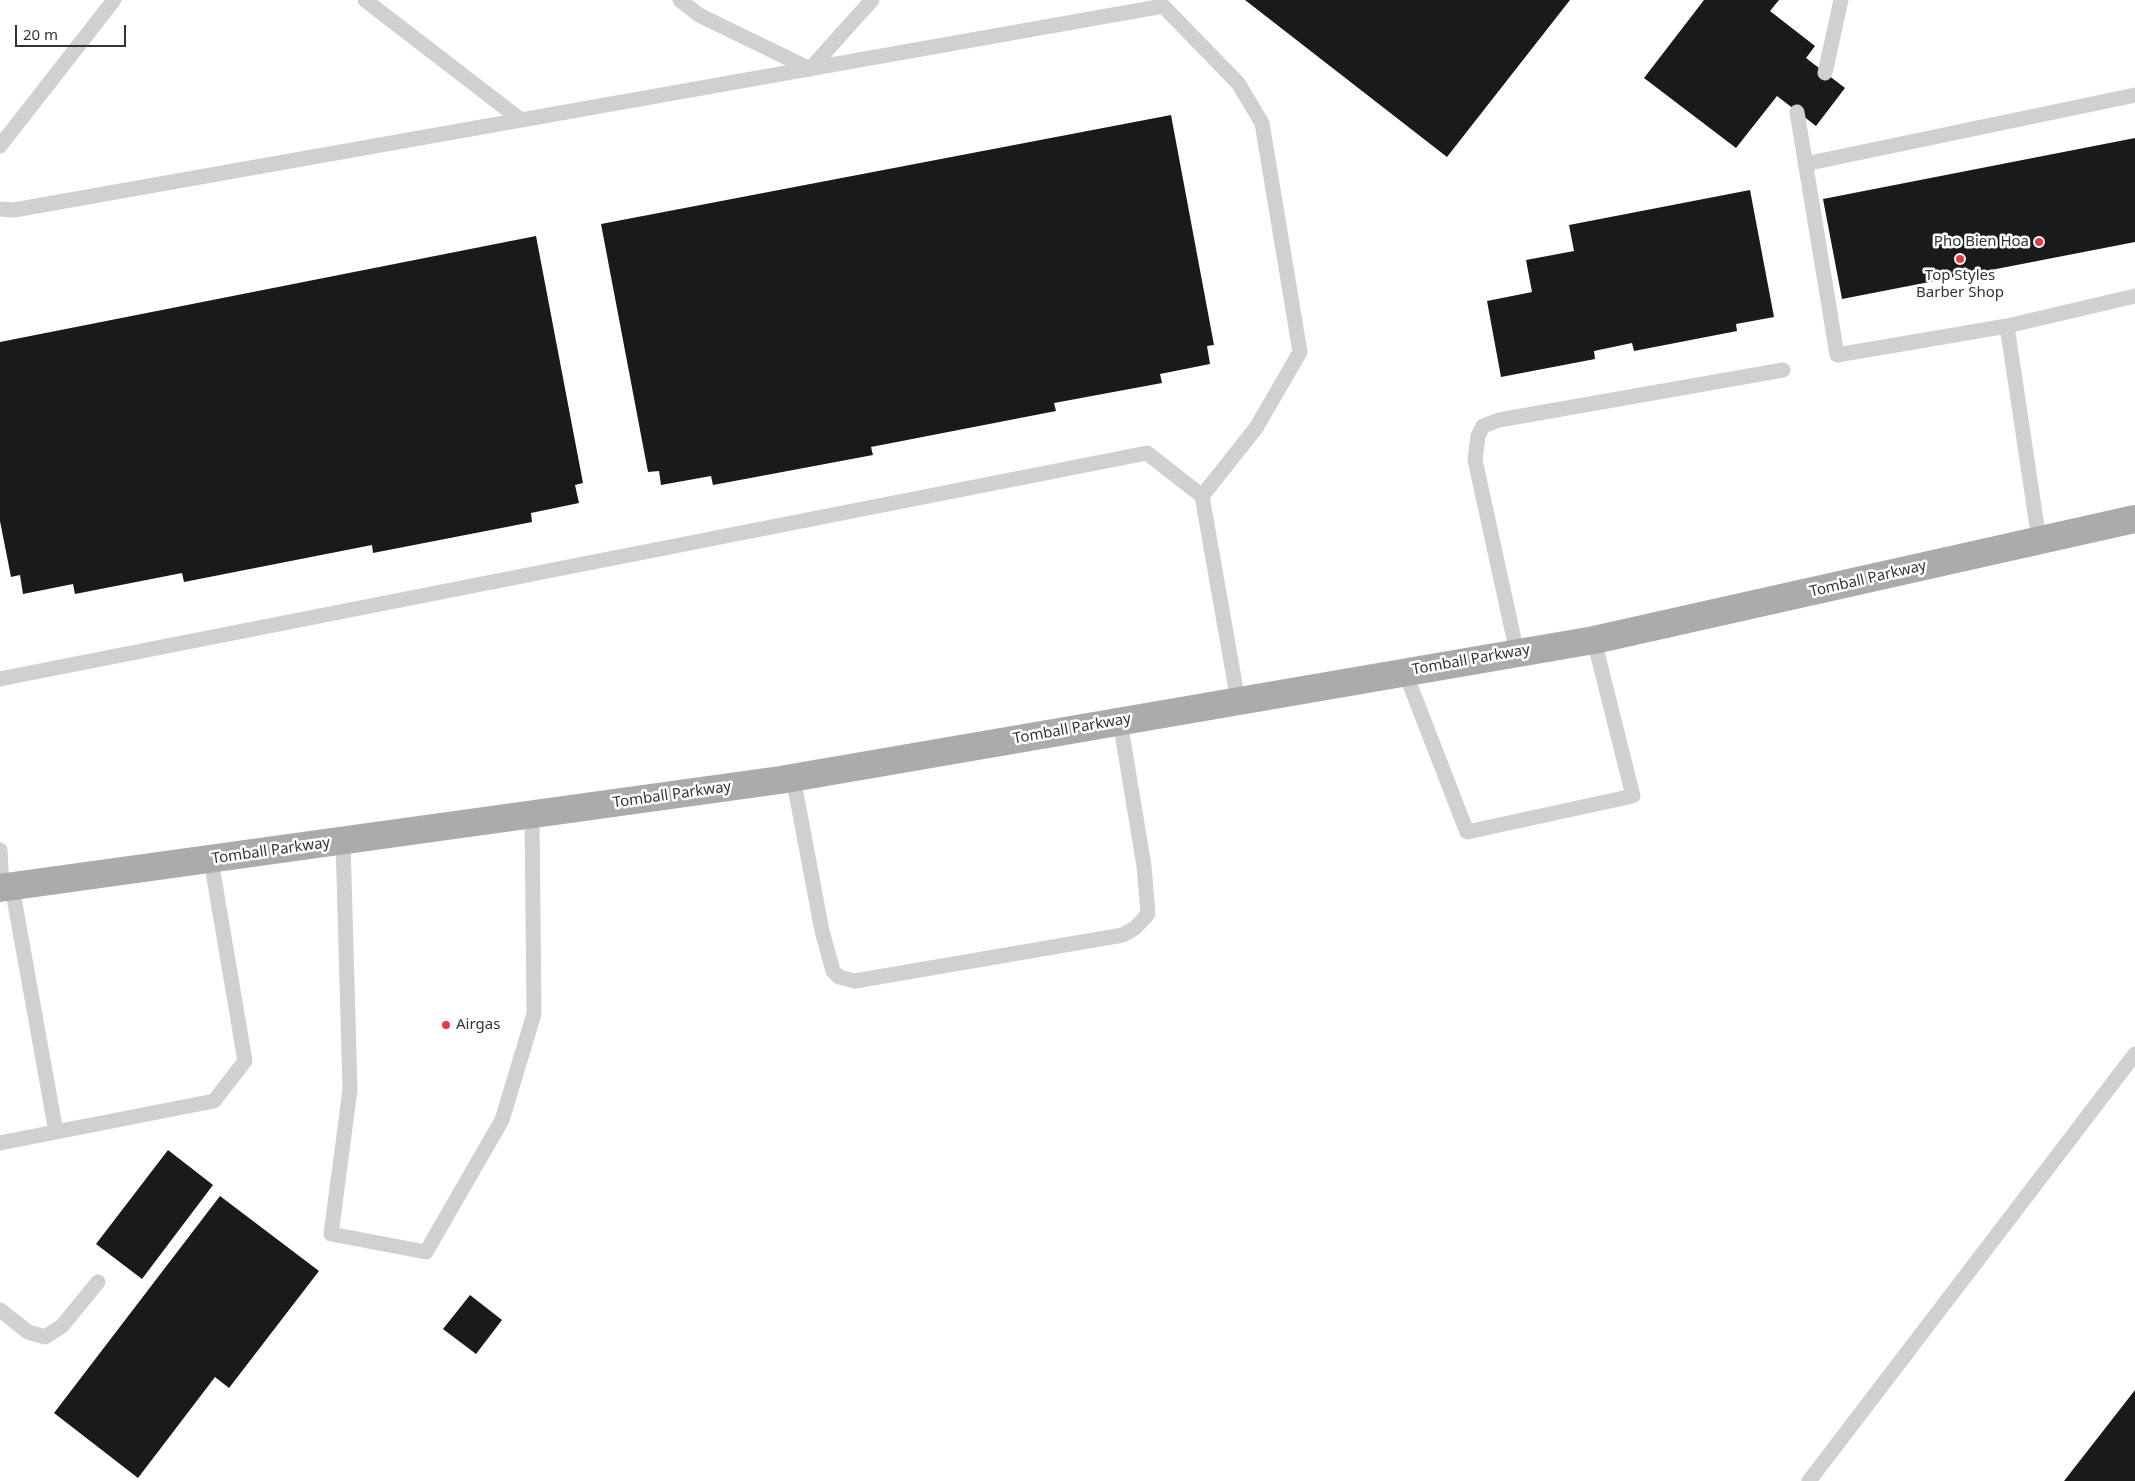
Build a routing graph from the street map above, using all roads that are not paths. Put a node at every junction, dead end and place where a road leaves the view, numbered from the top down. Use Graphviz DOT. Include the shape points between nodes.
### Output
graph roads {
  1 [pos="114,0"];
  2 [pos="365,0"];
  3 [pos="680,0"];
  4 [pos="872,0"];
  5 [pos="1841,0"];
  6 [pos="810,69"];
  7 [pos="1825,73"];
  8 [pos="2135,96"];
  9 [pos="1797,112"];
  10 [pos="522,120"];
  11 [pos="0,146"];
  12 [pos="1805,164"];
  13 [pos="0,209"];
  14 [pos="2135,296"];
  15 [pos="2007,326"];
  16 [pos="1783,370"];
  17 [pos="1202,496"];
  18 [pos="2135,519"];
  19 [pos="2039,540"];
  20 [pos="1594,640"];
  21 [pos="1517,653"];
  22 [pos="1405,672"];
  23 [pos="0,679"];
  24 [pos="1238,701"];
  25 [pos="1120,721"];
  26 [pos="793,777"];
  27 [pos="532,814"];
  28 [pos="343,841"];
  29 [pos="0,850"];
  30 [pos="211,860"];
  31 [pos="5,888"];
  32 [pos="2135,1054"];
  33 [pos="56,1132"];
  34 [pos="0,1143"];
  35 [pos="98,1282"];
  36 [pos="0,1310"];
  37 [pos="1809,1481"];
  1 -- 11 [label="lane"];
  2 -- 10 [label="lane"];
  3 -- 6 [label="lane" via="699,14"];
  4 -- 6 [label="lane"];
  5 -- 7 [label="lane"];
  6 -- 10 [label="lane"];
  6 -- 17 [label="lane" via="1163,6 1238,82 1262,123 1300,352 1256,428"];
  8 -- 12 [label="lane"];
  9 -- 12 [label="lane"];
  10 -- 13 [label="lane" via="14,210"];
  12 -- 15 [label="lane" via="1837,355"];
  14 -- 15 [label="lane"];
  15 -- 19 [label="lane"];
  16 -- 21 [label="lane" via="1499,420 1483,426 1478,436 1475,460"];
  17 -- 23 [label="lane" via="1147,453"];
  17 -- 24 [label="lane"];
  18 -- 19 [label="main road, Tomball Parkway"];
  19 -- 20 [label="main road, Tomball Parkway"];
  20 -- 21 [label="main road, Tomball Parkway"];
  20 -- 22 [label="lane" via="1633,796 1467,832"];
  21 -- 22 [label="main road, Tomball Parkway"];
  22 -- 24 [label="main road, Tomball Parkway"];
  24 -- 25 [label="main road, Tomball Parkway"];
  25 -- 26 [label="main road, Tomball Parkway"];
  25 -- 26 [label="lane" via="1144,866 1148,914 1123,935 1085,942 854,981 840,977 832,971 822,931"];
  26 -- 27 [label="main road, Tomball Parkway"];
  27 -- 28 [label="main road, Tomball Parkway"];
  27 -- 28 [label="lane" via="534,1014 502,1120 426,1252 331,1234 350,1090"];
  28 -- 30 [label="main road, Tomball Parkway"];
  29 -- 31 [label="lane"];
  30 -- 31 [label="main road, Tomball Parkway"];
  30 -- 33 [label="lane" via="245,1061 214,1101"];
  31 -- 33 [label="lane"];
  32 -- 37 [label="lane"];
  33 -- 34 [label="lane"];
  35 -- 36 [label="lane" via="62,1326 45,1337 28,1332"];
}
